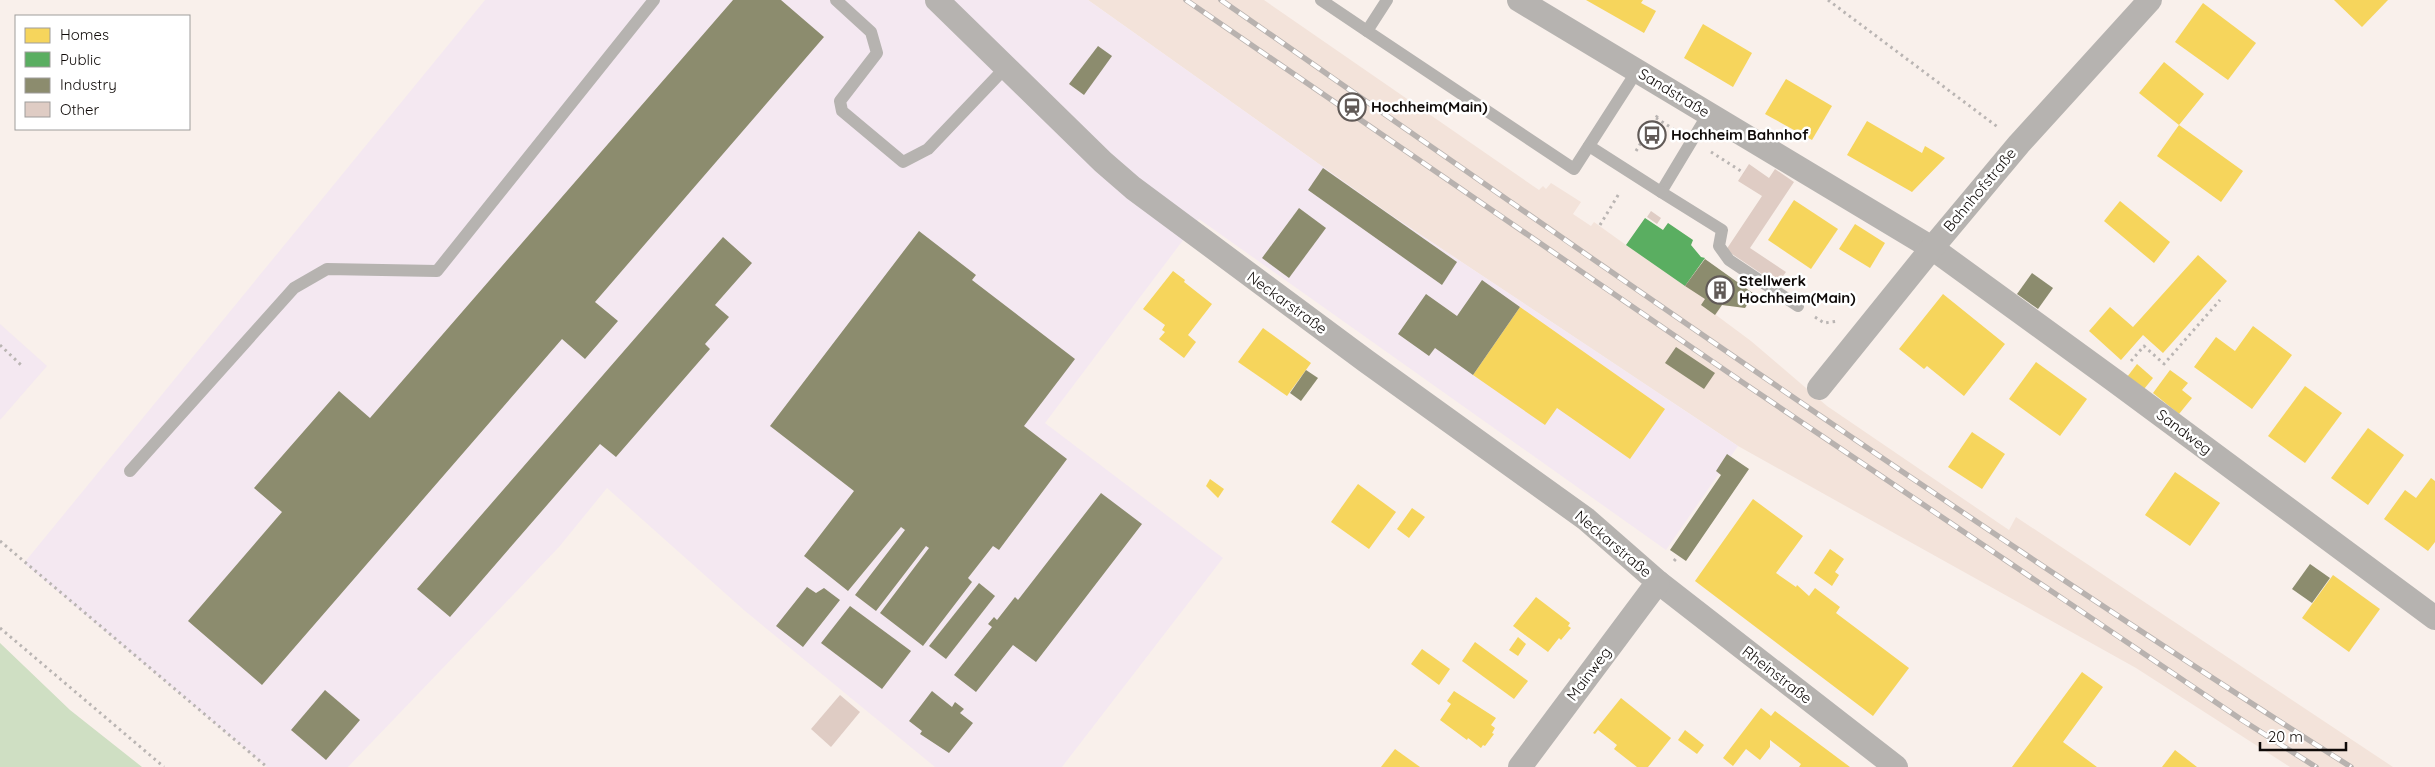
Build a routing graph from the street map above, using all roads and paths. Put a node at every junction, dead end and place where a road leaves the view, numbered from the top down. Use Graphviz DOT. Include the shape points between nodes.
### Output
graph roads {
  1 [pos="654,0"];
  2 [pos="836,0"];
  3 [pos="938,0"];
  4 [pos="1321,0"];
  5 [pos="1387,0"];
  6 [pos="1519,0"];
  7 [pos="1828,0"];
  8 [pos="2150,0"];
  9 [pos="1367,30"];
  10 [pos="1007,66"];
  11 [pos="1637,71"];
  12 [pos="1708,114"];
  13 [pos="1656,118"];
  14 [pos="2019,144"];
  15 [pos="1589,146"];
  16 [pos="1632,158"];
  17 [pos="1661,192"];
  18 [pos="1932,248"];
  19 [pos="2220,300"];
  20 [pos="1798,306"];
  21 [pos="1868,325"];
  22 [pos="0,345"];
  23 [pos="22,365"];
  24 [pos="2115,381"];
  25 [pos="1819,388"];
  26 [pos="130,470"];
  27 [pos="0,541"];
  28 [pos="1658,582"];
  29 [pos="2435,618"];
  30 [pos="0,628"];
  31 [pos="1529,764"];
  32 [pos="164,767"];
  33 [pos="267,767"];
  34 [pos="1896,767"];
  1 -- 26 [label="lane" via="437,271 327,270 294,288"];
  2 -- 10 [label="lane" via="872,32 877,53 840,102 842,111 903,162 928,149"];
  3 -- 10 [label="street, Neckarstraße"];
  4 -- 9 [label="lane"];
  5 -- 9 [label="lane"];
  6 -- 11 [label="street, Sandstraße"];
  7 -- 14 [label="path"];
  8 -- 14 [label="street, Bahnhofstraße"];
  9 -- 15 [label="lane" via="1574,168"];
  10 -- 28 [label="street, Neckarstraße" via="1103,162 1163,212 1586,519"];
  11 -- 12 [label="street, Sandstraße"];
  11 -- 15 [label="lane"];
  12 -- 17 [label="lane"];
  12 -- 18 [label="street, Sandstraße"];
  13 -- 16 [label="path"];
  14 -- 18 [label="street, Bahnhofstraße"];
  15 -- 17 [label="lane"];
  17 -- 20 [label="lane" via="1722,230 1719,246 1728,260"];
  18 -- 21 [label="street, Bahnhofstraße"];
  18 -- 24 [label="street, Sandweg"];
  19 -- 24 [label="path" via="2164,364 2144,346"];
  20 -- 21 [label="path" via="1824,323 1858,319"];
  21 -- 25 [label="street, Bahnhofstraße"];
  22 -- 23 [label="path"];
  24 -- 29 [label="street, Sandweg"];
  27 -- 33 [label="path"];
  28 -- 31 [label="street, Mainweg"];
  28 -- 34 [label="street, Rheinstraße"];
  30 -- 32 [label="path"];
}
